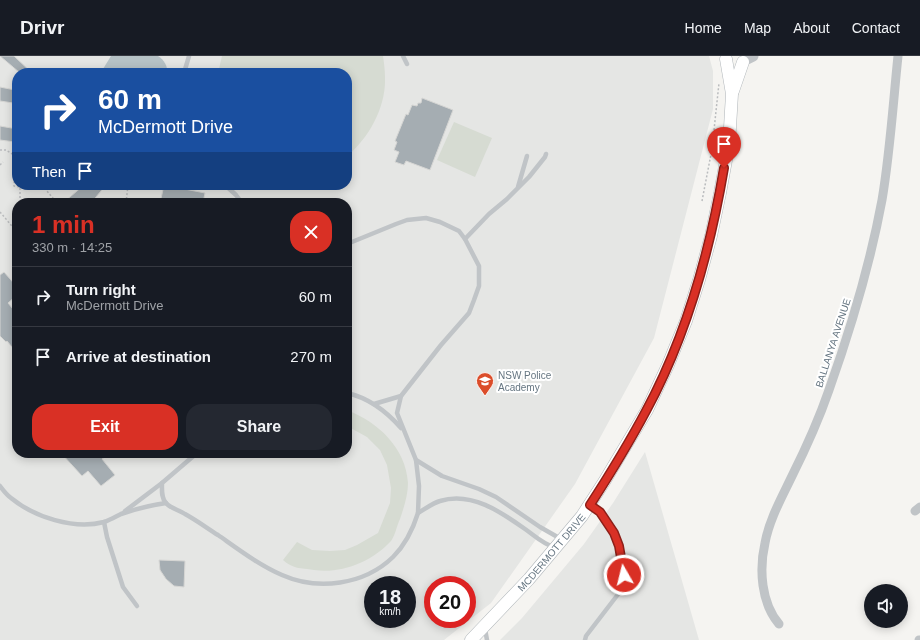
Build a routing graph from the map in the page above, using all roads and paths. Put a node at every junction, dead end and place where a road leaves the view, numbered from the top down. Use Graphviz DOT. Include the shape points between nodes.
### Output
graph roads {
  1 [pos="189,56"];
  2 [pos="403,56"];
  3 [pos="898,56"];
  4 [pos="724,58"];
  5 [pos="748,58"];
  6 [pos="407,64"];
  7 [pos="185,68"];
  8 [pos="720,78"];
  9 [pos="732,94"];
  10 [pos="0,150"];
  11 [pos="12,154"];
  12 [pos="546,154"];
  13 [pos="527,156"];
  14 [pos="3,162"];
  15 [pos="0,165"];
  16 [pos="517,189"];
  17 [pos="46,190"];
  18 [pos="230,190"];
  19 [pos="53,198"];
  20 [pos="238,198"];
  21 [pos="702,202"];
  22 [pos="0,212"];
  23 [pos="12,226"];
  24 [pos="466,239"];
  25 [pos="352,242"];
  26 [pos="352,396"];
  27 [pos="401,396"];
  28 [pos="374,404"];
  29 [pos="404,431"];
  30 [pos="191,458"];
  31 [pos="416,460"];
  32 [pos="162,483"];
  33 [pos="0,486"];
  34 [pos="166,503"];
  35 [pos="590,505"];
  36 [pos="418,513"];
  37 [pos="122,514"];
  38 [pos="104,522"];
  39 [pos="558,544"];
  40 [pos="137,606"];
  41 [pos="779,624"];
  42 [pos="485,627"];
  43 [pos="471,640"];
  44 [pos="487,640"];
  45 [pos="585,640"];
  1 -- 7 [label="lane"];
  2 -- 6 [label="lane"];
  3 -- 41 [label="street, BALLANYA AVENUE" via="882,198 856,310 825,403 772,519 764,543 764,591 773,618"];
  4 -- 5 [label="main road" via="734,63"];
  4 -- 9 [label="main road, MCDERMOTT DRIVE"];
  5 -- 9 [label="main road, MCDERMOTT DRIVE"];
  8 -- 21 [label="path" via="712,149"];
  9 -- 35 [label="main road, MCDERMOTT DRIVE" via="729,144 720,193 711,236 686,321 647,410"];
  10 -- 11 [label="path"];
  12 -- 16 [label="lane"];
  13 -- 16 [label="lane"];
  14 -- 15 [label="path"];
  16 -- 24 [label="lane"];
  17 -- 19 [label="path"];
  18 -- 20 [label="lane"];
  22 -- 23 [label="path"];
  24 -- 25 [label="lane" via="459,231 426,218 407,220"];
  24 -- 27 [label="lane" via="479,266 479,286 469,313"];
  26 -- 28 [label="lane"];
  27 -- 28 [label="lane"];
  27 -- 29 [label="lane" via="397,413"];
  28 -- 29 [label="lane" via="394,419"];
  29 -- 31 [label="lane"];
  30 -- 32 [label="lane"];
  31 -- 36 [label="lane" via="419,486"];
  31 -- 39 [label="lane" via="442,476 496,497 540,527"];
  32 -- 34 [label="lane" via="162,494"];
  32 -- 37 [label="lane"];
  33 -- 38 [label="lane" via="10,498 29,510 63,522"];
  34 -- 36 [label="lane" via="259,563 282,575 320,584 336,583 361,576 383,565 402,546 414,526"];
  34 -- 37 [label="lane"];
  35 -- 39 [label="main road, MCDERMOTT DRIVE"];
  35 -- 45 [label="lane" via="600,512 614,533 624,575 619,593"];
  36 -- 39 [label="lane" via="440,501 462,498 476,501 511,519 541,541"];
  37 -- 38 [label="lane"];
  38 -- 40 [label="lane" via="123,587"];
  39 -- 42 [label="main road, MCDERMOTT DRIVE"];
  42 -- 43 [label="main road, MCDERMOTT DRIVE"];
  42 -- 44 [label="lane"];
}
